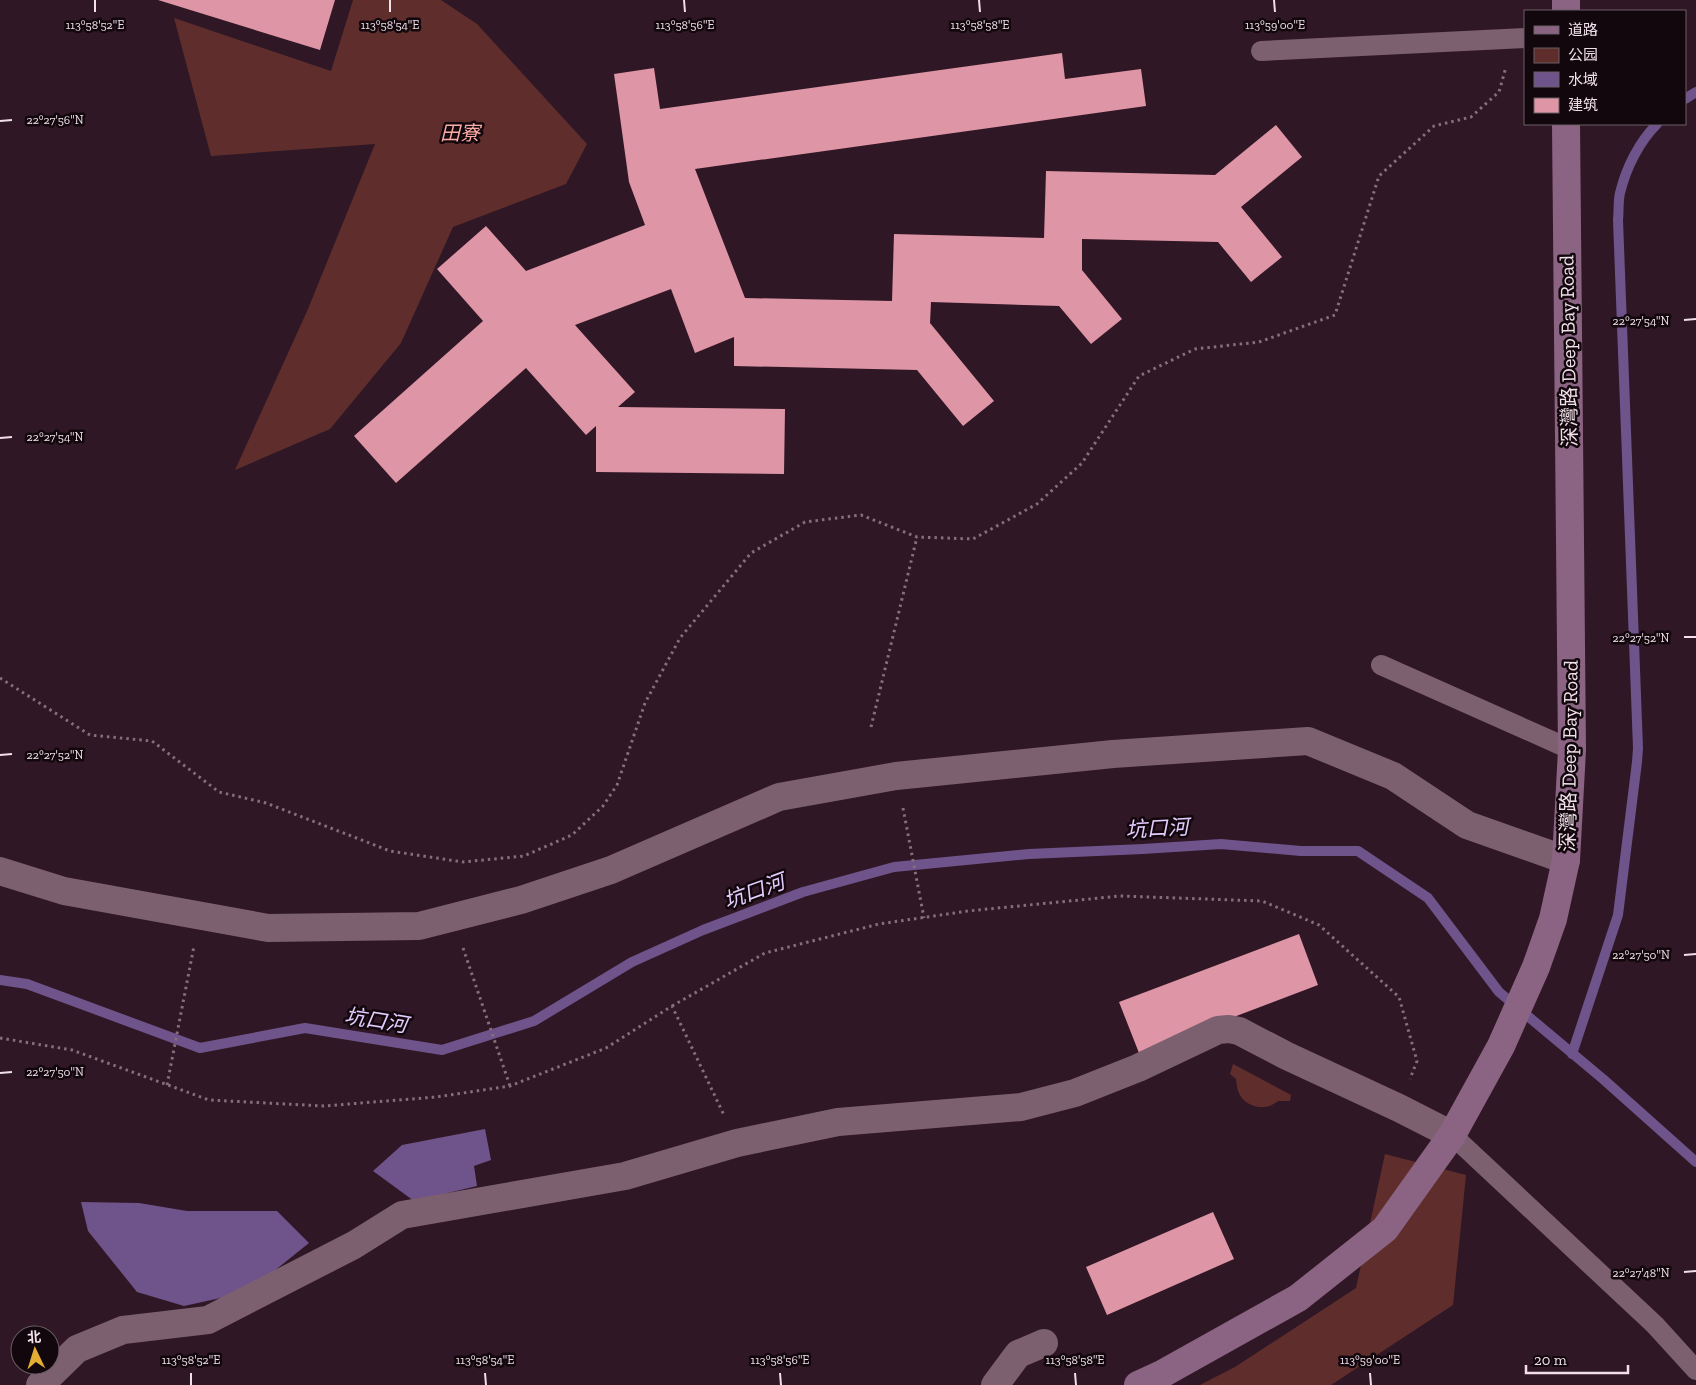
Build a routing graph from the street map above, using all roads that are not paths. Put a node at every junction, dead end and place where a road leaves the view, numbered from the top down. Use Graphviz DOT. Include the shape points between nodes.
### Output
graph roads {
  1 [pos="1520,38"];
  2 [pos="1261,51"];
  3 [pos="1566,125"];
  4 [pos="1381,665"];
  5 [pos="1572,750"];
  6 [pos="1566,860"];
  7 [pos="0,871"];
  8 [pos="1452,1135"];
  9 [pos="1044,1343"];
  10 [pos="1696,1370"];
  11 [pos="40,1385"];
  12 [pos="995,1385"];
  13 [pos="1138,1385"];
  1 -- 2 [label="lane"];
  3 -- 5 [label="street, 深灣路 Deep Bay Road"];
  4 -- 5 [label="lane"];
  5 -- 6 [label="street, 深灣路 Deep Bay Road"];
  6 -- 7 [label="street" via="1467,825 1393,776 1308,741 1114,754 896,776 779,797 611,870 521,900 419,926 268,928 64,891"];
  6 -- 8 [label="street, 深灣路 Deep Bay Road" via="1554,919 1536,967 1501,1046"];
  8 -- 10 [label="lane" via="1655,1325"];
  8 -- 11 [label="street" via="1238,1031 1218,1030 1138,1068 1075,1093 1021,1107 838,1122 737,1143 625,1176 402,1215 354,1245 208,1320 123,1330 77,1349"];
  8 -- 13 [label="street, 深灣路 Deep Bay Road" via="1385,1229 1298,1298"];
  9 -- 12 [label="street" via="1018,1354"];
}
